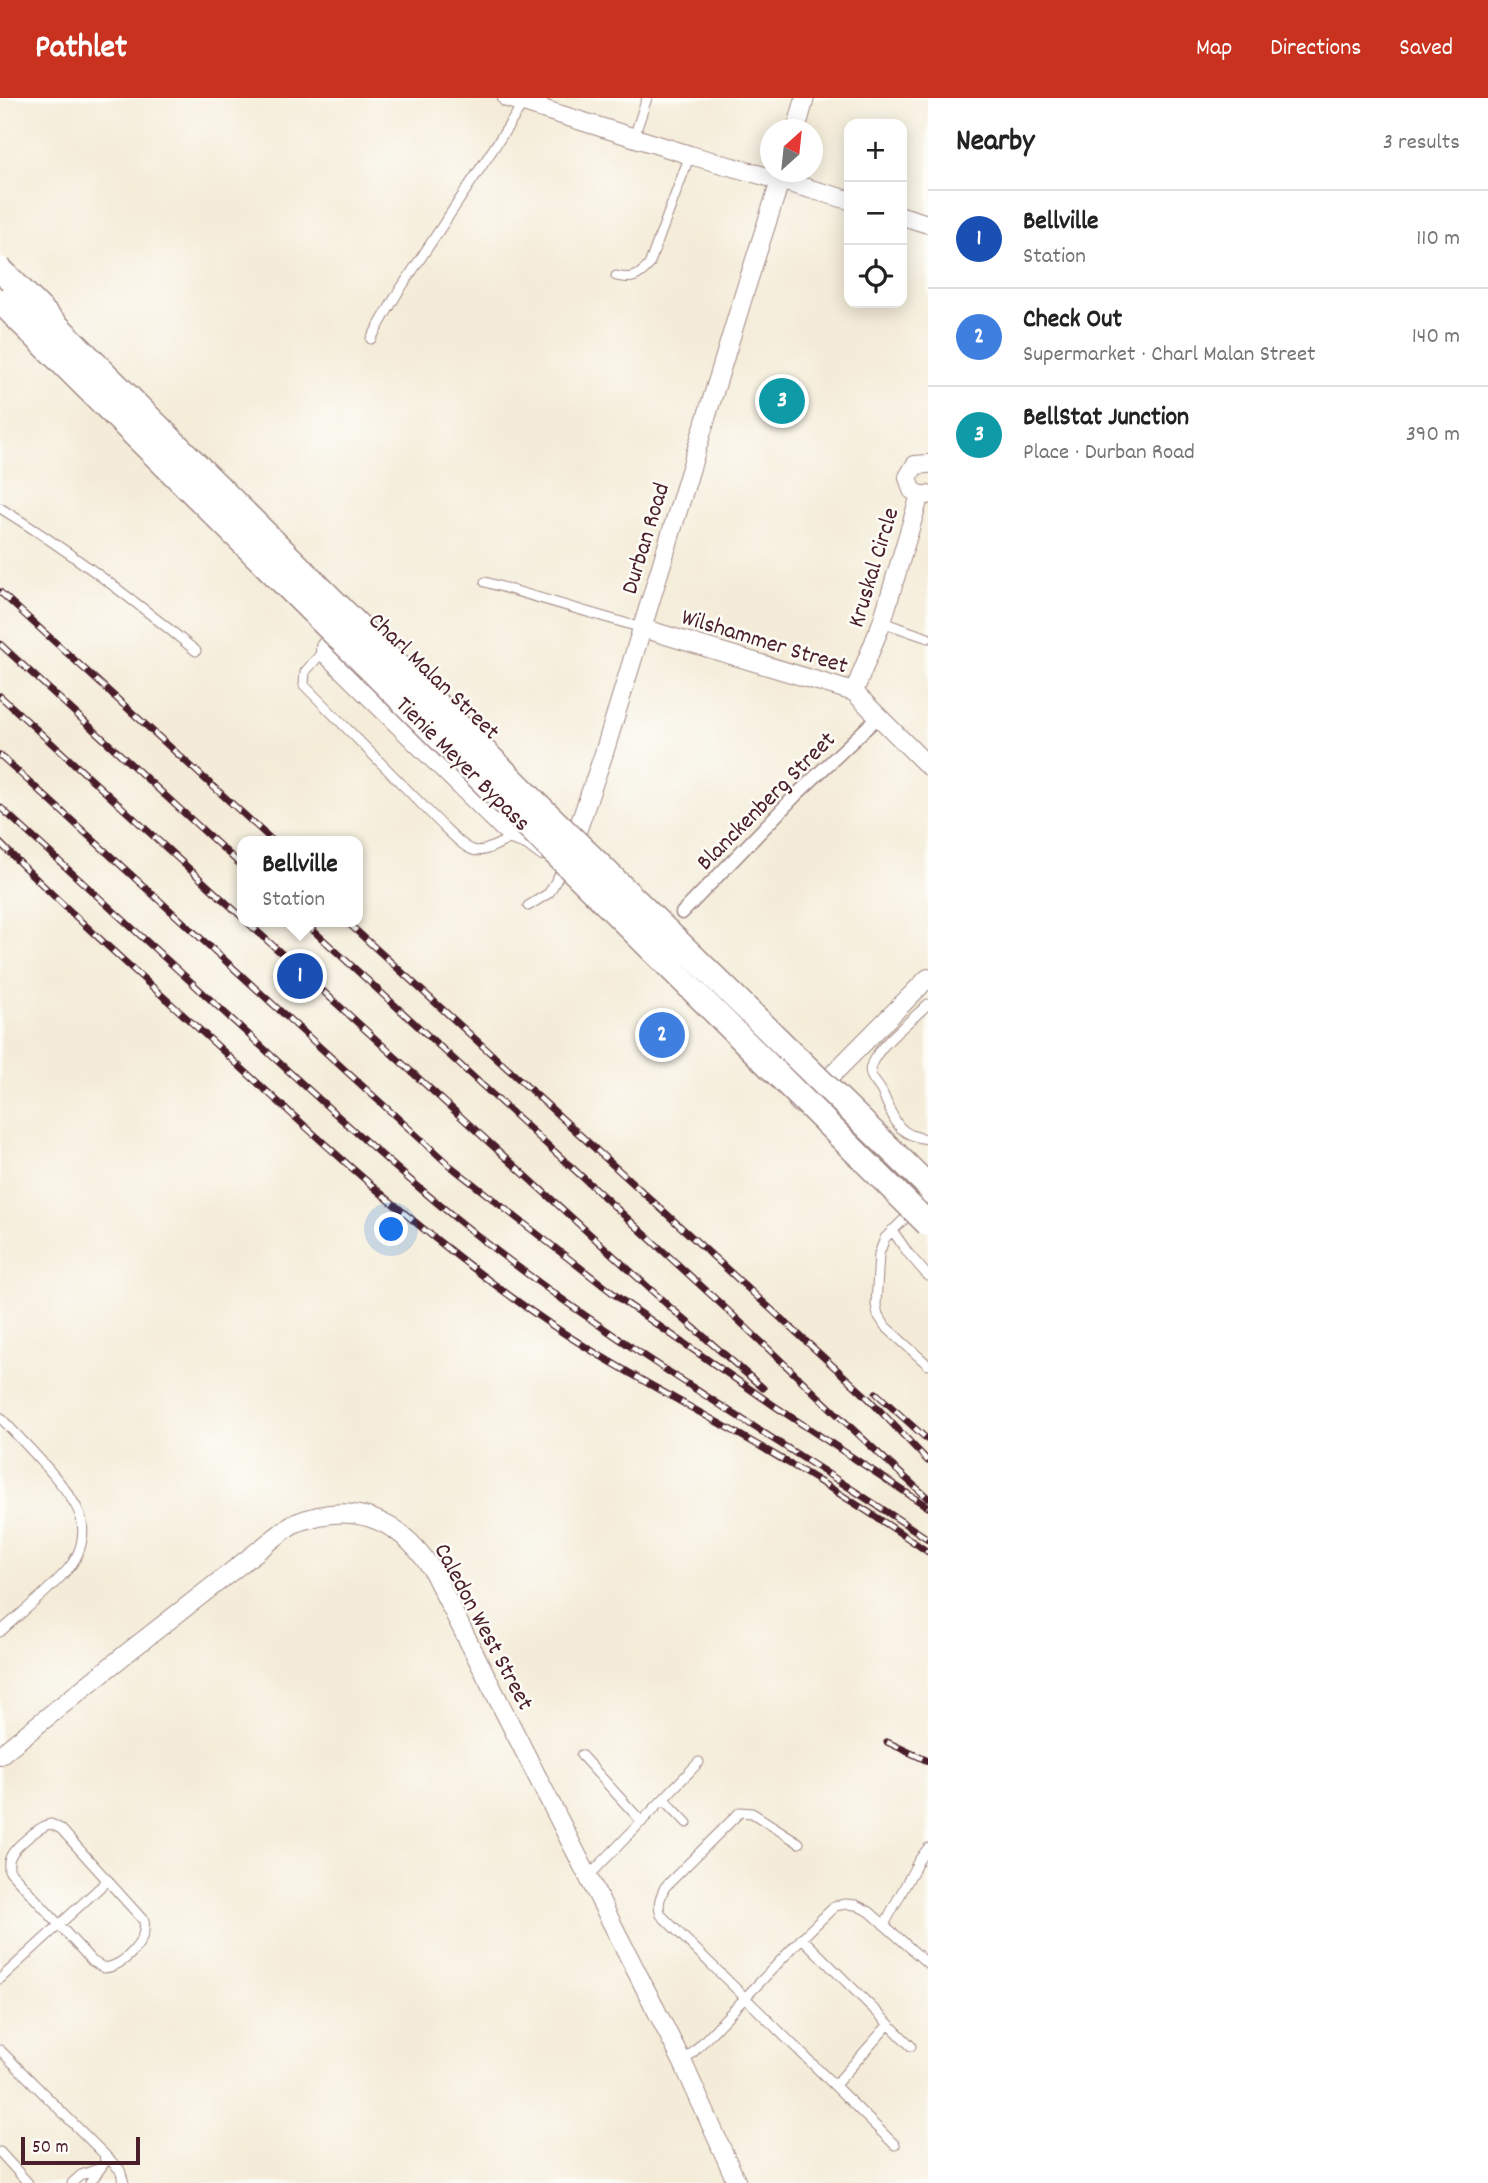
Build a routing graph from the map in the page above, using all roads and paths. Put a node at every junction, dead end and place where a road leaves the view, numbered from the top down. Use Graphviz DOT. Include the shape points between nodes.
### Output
graph roads {
  1 [pos="647,98"];
  2 [pos="805,98"];
  3 [pos="515,101"];
  4 [pos="799,119"];
  5 [pos="635,137"];
  6 [pos="690,155"];
  7 [pos="760,175"];
  8 [pos="780,182"];
  9 [pos="799,182"];
  10 [pos="844,198"];
  11 [pos="907,218"];
  12 [pos="928,224"];
  13 [pos="0,269"];
  14 [pos="616,276"];
  15 [pos="0,301"];
  16 [pos="370,339"];
  17 [pos="928,464"];
  18 [pos="924,495"];
  19 [pos="0,508"];
  20 [pos="485,582"];
  21 [pos="881,622"];
  22 [pos="642,628"];
  23 [pos="928,638"];
  24 [pos="324,650"];
  25 [pos="196,651"];
  26 [pos="854,692"];
  27 [pos="878,717"];
  28 [pos="928,766"];
  29 [pos="515,836"];
  30 [pos="573,843"];
  31 [pos="563,868"];
  32 [pos="528,906"];
  33 [pos="682,914"];
  34 [pos="928,978"];
  35 [pos="928,1004"];
  36 [pos="817,1090"];
  37 [pos="928,1139"];
  38 [pos="928,1186"];
  39 [pos="928,1196"];
  40 [pos="928,1224"];
  41 [pos="892,1230"];
  42 [pos="928,1276"];
  43 [pos="928,1365"];
  44 [pos="0,1417"];
  45 [pos="0,1632"];
  46 [pos="0,1755"];
  47 [pos="581,1755"];
  48 [pos="699,1762"];
  49 [pos="664,1799"];
  50 [pos="642,1822"];
  51 [pos="687,1823"];
  52 [pos="799,1843"];
  53 [pos="928,1848"];
  54 [pos="589,1877"];
  55 [pos="108,1880"];
  56 [pos="59,1925"];
  57 [pos="884,1925"];
  58 [pos="802,1938"];
  59 [pos="928,1964"];
  60 [pos="0,1979"];
  61 [pos="746,1997"];
  62 [pos="889,2024"];
  63 [pos="911,2046"];
  64 [pos="0,2050"];
  65 [pos="683,2063"];
  66 [pos="835,2085"];
  67 [pos="895,2145"];
  68 [pos="0,2152"];
  69 [pos="103,2153"];
  70 [pos="99,2168"];
  71 [pos="28,2183"];
  72 [pos="72,2183"];
  73 [pos="90,2183"];
  74 [pos="124,2183"];
  75 [pos="737,2183"];
  1 -- 5 [label="lane"];
  2 -- 4 [label="street"];
  3 -- 5 [label="street"];
  3 -- 16 [label="lane"];
  5 -- 6 [label="street"];
  6 -- 7 [label="street"];
  6 -- 14 [label="lane" via="649,265 636,278"];
  8 -- 22 [label="street, Durban Road"];
  9 -- 10 [label="street"];
  11 -- 12 [label="street"];
  13 -- 38 [label="main road, Tienie Meyer Bypass, bridge"];
  15 -- 40 [label="main road, Tienie Meyer Bypass, bridge"];
  17 -- 18 [label="street, Kruskal Circle" via="915,466 908,477 912,490"];
  18 -- 21 [label="street, Kruskal Circle"];
  19 -- 25 [label="lane" via="123,593"];
  20 -- 22 [label="lane"];
  21 -- 23 [label="lane"];
  21 -- 26 [label="street, Kruskal Circle"];
  22 -- 26 [label="street, Wilshammer Street"];
  22 -- 30 [label="street, Durban Road"];
  24 -- 29 [label="street"];
  24 -- 29 [label="lane" via="305,672 304,685 459,841 472,851 484,852"];
  24 -- 30 [label="street, Charl Malan Street" via="349,625 354,626"];
  26 -- 27 [label="street, Wilshammer Street"];
  27 -- 28 [label="street, Wilshammer Street"];
  27 -- 33 [label="street, Blanckenberg Street"];
  29 -- 31 [label="street" via="529,841"];
  30 -- 31 [label="street, Durban Road"];
  30 -- 36 [label="street, Charl Malan Street"];
  31 -- 32 [label="lane, Durban Road" via="549,893"];
  31 -- 36 [label="street" via="801,1105"];
  34 -- 36 [label="street"];
  35 -- 37 [label="lane" via="883,1048 870,1069 892,1118 916,1138"];
  39 -- 41 [label="lane"];
  41 -- 42 [label="lane"];
  41 -- 43 [label="lane" via="879,1254 878,1315"];
  44 -- 45 [label="lane" via="72,1499 83,1536 68,1568"];
  46 -- 54 [label="street, Caledon West Street" via="291,1525 325,1514 359,1515 393,1528 420,1552"];
  47 -- 50 [label="lane"];
  48 -- 49 [label="lane"];
  49 -- 50 [label="lane"];
  49 -- 51 [label="lane"];
  50 -- 54 [label="lane"];
  52 -- 61 [label="lane" via="752,1813 740,1812 661,1896 661,1915"];
  53 -- 57 [label="lane"];
  54 -- 65 [label="street, Caledon West Street"];
  55 -- 56 [label="lane"];
  55 -- 56 [label="lane" via="140,1915 146,1929 141,1942 117,1965 97,1965"];
  55 -- 56 [label="lane" via="51,1824 41,1827 13,1852 8,1865 13,1875"];
  56 -- 60 [label="lane"];
  57 -- 58 [label="lane" via="870,1912 846,1904 835,1906"];
  57 -- 59 [label="lane"];
  58 -- 61 [label="lane"];
  58 -- 62 [label="lane"];
  61 -- 65 [label="lane"];
  61 -- 66 [label="lane"];
  62 -- 63 [label="lane"];
  62 -- 66 [label="lane"];
  64 -- 69 [label="lane"];
  65 -- 75 [label="street, Caledon West Street"];
  66 -- 67 [label="lane"];
  68 -- 71 [label="lane"];
  69 -- 70 [label="lane" via="105,2162"];
  69 -- 74 [label="lane" via="120,2171"];
  70 -- 72 [label="lane"];
  70 -- 73 [label="lane"];
}
